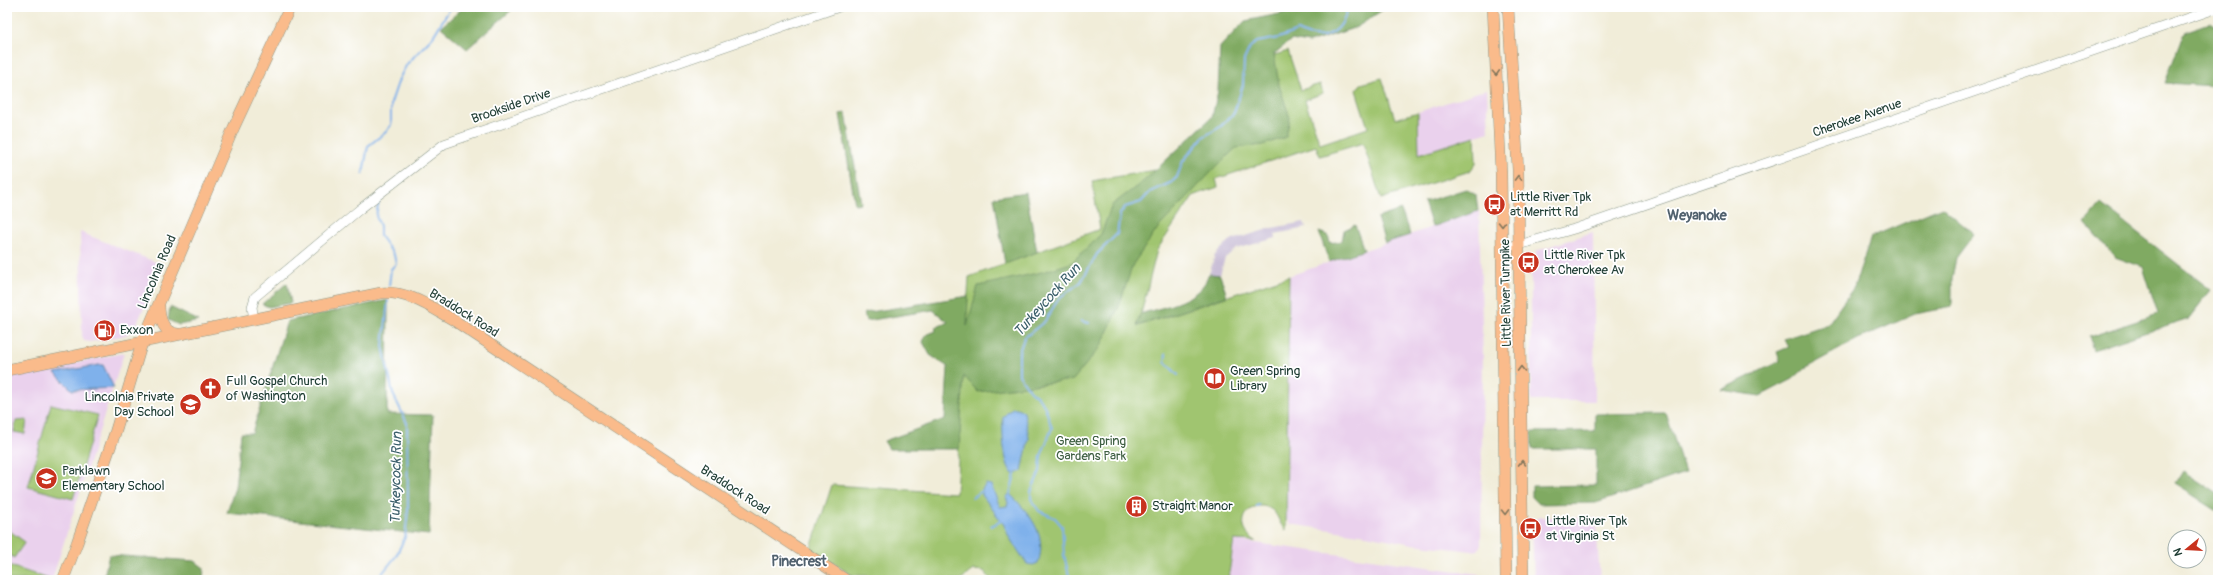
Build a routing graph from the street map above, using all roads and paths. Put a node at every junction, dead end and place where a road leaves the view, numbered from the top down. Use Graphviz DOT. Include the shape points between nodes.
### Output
graph roads {
  1 [pos="290,7"];
  2 [pos="840,7"];
  3 [pos="1493,7"];
  4 [pos="1508,7"];
  5 [pos="2218,8"];
  6 [pos="1519,245"];
  7 [pos="1502,247"];
  8 [pos="159,304"];
  9 [pos="254,320"];
  10 [pos="191,334"];
  11 [pos="142,343"];
  12 [pos="7,370"];
  13 [pos="63,580"];
  14 [pos="846,580"];
  15 [pos="1506,580"];
  16 [pos="1523,580"];
  1 -- 8 [label="main road, Lincolnia Road" via="234,126"];
  2 -- 9 [label="street, Brookside Drive" via="444,144 360,209 255,297 252,307"];
  3 -- 7 [label="main road, Little River Turnpike, one-way"];
  6 -- 4 [label="main road, Little River Turnpike, one-way" via="1518,170"];
  5 -- 6 [label="street, Cherokee Avenue" via="1568,231"];
  6 -- 7 [label="street, Cherokee Avenue"];
  16 -- 6 [label="main road, Little River Turnpike, one-way"];
  7 -- 15 [label="main road, Little River Turnpike, one-way"];
  8 -- 10 [label="main road" via="162,322 168,330 176,334"];
  8 -- 11 [label="main road, Lincolnia Road"];
  9 -- 10 [label="main road, Braddock Road"];
  9 -- 14 [label="main road, Braddock Road" via="381,293 393,292 418,300 452,319"];
  10 -- 11 [label="main road, Braddock Road"];
  11 -- 12 [label="main road, Braddock Road"];
  11 -- 13 [label="main road, Lincolnia Road" via="93,498"];
}
